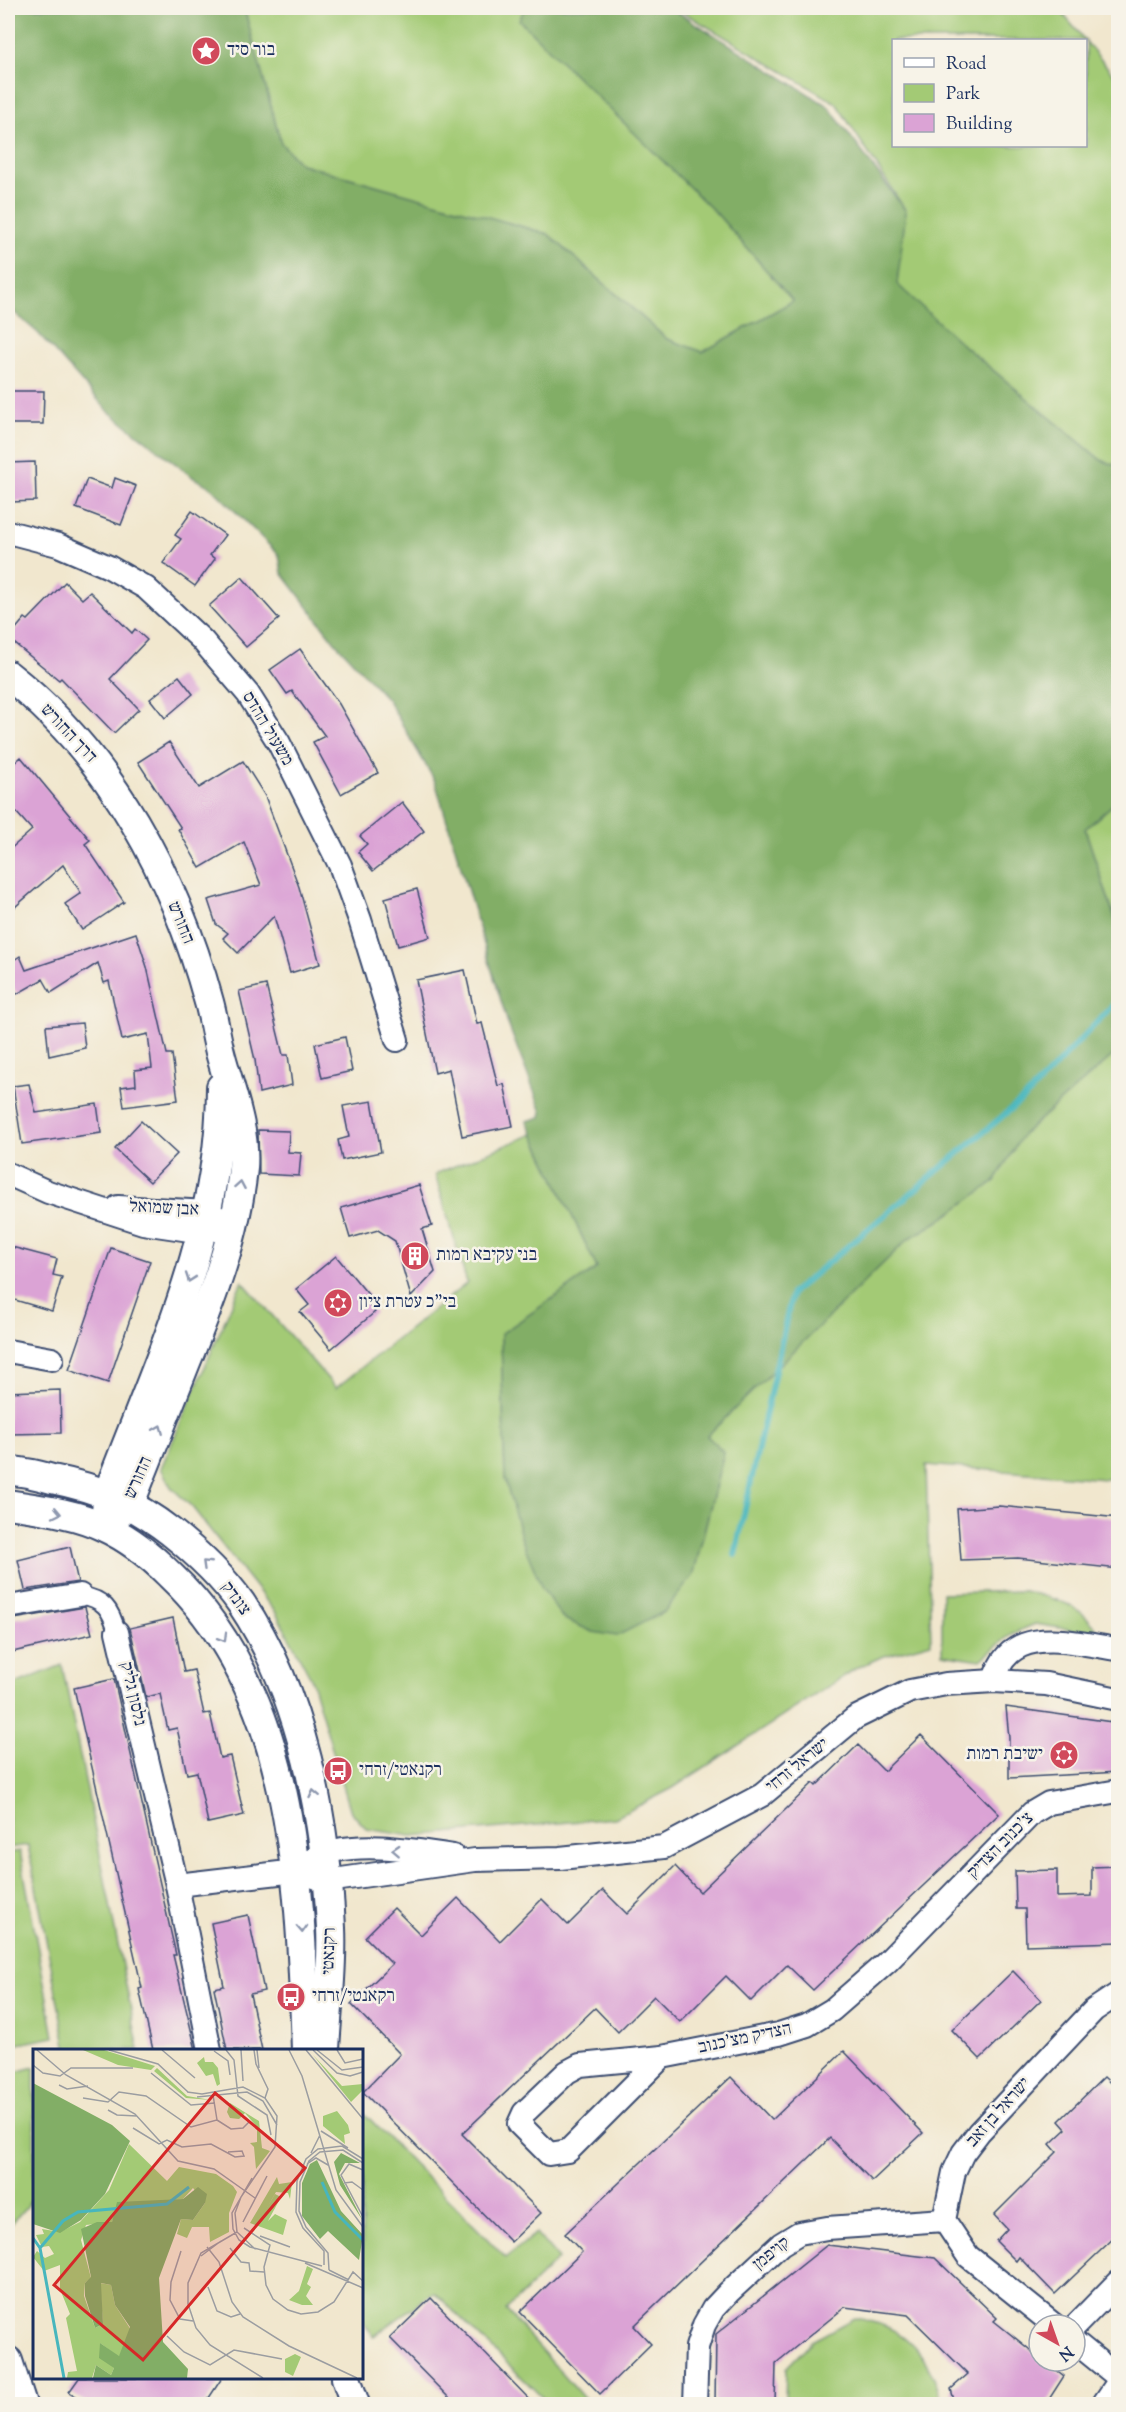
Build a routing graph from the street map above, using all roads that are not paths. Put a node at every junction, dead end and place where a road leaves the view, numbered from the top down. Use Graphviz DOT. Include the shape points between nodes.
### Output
graph roads {
  1 [pos="8,532"];
  2 [pos="8,675"];
  3 [pos="120,799"];
  4 [pos="397,1040"];
  5 [pos="8,1174"];
  6 [pos="215,1224"];
  7 [pos="8,1351"];
  8 [pos="52,1359"];
  9 [pos="8,1471"];
  10 [pos="119,1498"];
  11 [pos="8,1504"];
  12 [pos="105,1527"];
  13 [pos="80,1595"];
  14 [pos="8,1607"];
  15 [pos="117,1632"];
  16 [pos="1117,1649"];
  17 [pos="994,1681"];
  18 [pos="1119,1699"];
  19 [pos="1119,1791"];
  20 [pos="323,1852"];
  21 [pos="475,1860"];
  22 [pos="296,1871"];
  23 [pos="327,1881"];
  24 [pos="177,1885"];
  25 [pos="906,1942"];
  26 [pos="1119,1994"];
  27 [pos="210,2049"];
  28 [pos="306,2049"];
  29 [pos="325,2049"];
  30 [pos="662,2057"];
  31 [pos="944,2220"];
  32 [pos="1119,2282"];
  33 [pos="1039,2313"];
  34 [pos="1087,2314"];
  35 [pos="1087,2352"];
  36 [pos="8,2361"];
  37 [pos="1119,2377"];
  38 [pos="346,2379"];
  39 [pos="1119,2388"];
  40 [pos="22,2404"];
  41 [pos="355,2404"];
  42 [pos="695,2404"];
  43 [pos="1107,2404"];
  1 -- 4 [label="street, משעול ההדס" via="58,545 146,588 202,640 248,694 279,743 340,866"];
  2 -- 3 [label="street, דרך החורש" via="74,736"];
  3 -- 6 [label="street, החורש" via="150,853 191,948 221,1055"];
  5 -- 6 [label="street, אבן שמואל" via="78,1202"];
  6 -- 10 [label="street, החורש" via="171,1334"];
  7 -- 8 [label="street"];
  9 -- 10 [label="street, צונדק" via="81,1485"];
  10 -- 12 [label="street, החורש"];
  20 -- 10 [label="street, צונדק, one-way" via="300,1731 259,1634 240,1602 211,1568 171,1532"];
  11 -- 12 [label="street, צונדק, one-way" via="72,1516"];
  12 -- 22 [label="street, צונדק, one-way" via="150,1557 180,1584 230,1649 269,1742 286,1806"];
  13 -- 14 [label="street, נלסון גליק"];
  13 -- 15 [label="street, נלסון גליק" via="95,1597 107,1605"];
  15 -- 24 [label="street, נלסון גליק"];
  16 -- 17 [label="street" via="1050,1640 1028,1643 1007,1653"];
  17 -- 18 [label="street, ישראל זרחי" via="1046,1684"];
  17 -- 21 [label="street, ישראל זרחי" via="910,1691 878,1706 855,1718 762,1795 664,1847 560,1858"];
  19 -- 25 [label="street, צ'כנוב הצדיק" via="1048,1803 1032,1813"];
  21 -- 20 [label="street, ישראל זרחי, one-way" via="396,1849"];
  20 -- 22 [label="street, ישראל זרחי"];
  20 -- 23 [label="street, רקנאטי"];
  21 -- 23 [label="street, ישראל זרחי"];
  22 -- 23 [label="street, ישראל זרחי"];
  22 -- 24 [label="street"];
  22 -- 28 [label="street, רקנאטי, one-way" via="302,1923"];
  23 -- 29 [label="street, רקנאטי" via="332,1930"];
  24 -- 27 [label="street, נלסון גליק"];
  25 -- 30 [label="street, הצדיק מצ'כנוב" via="832,2010 807,2025"];
  26 -- 31 [label="street, ישראל בן זאב" via="1094,2010 979,2132 954,2172"];
  30 -- 30 [label="street, הצדיק מצ'כנוב" via="580,2065 567,2072 524,2113 519,2124 549,2154 568,2151"];
  31 -- 33 [label="street" via="968,2256"];
  31 -- 42 [label="street, קויפמן" via="827,2228 799,2233 781,2244 729,2292 704,2325 697,2347"];
  32 -- 34 [label="street"];
  35 -- 37 [label="street"];
  36 -- 40 [label="street"];
  38 -- 41 [label="street"];
  39 -- 43 [label="street"];
}
